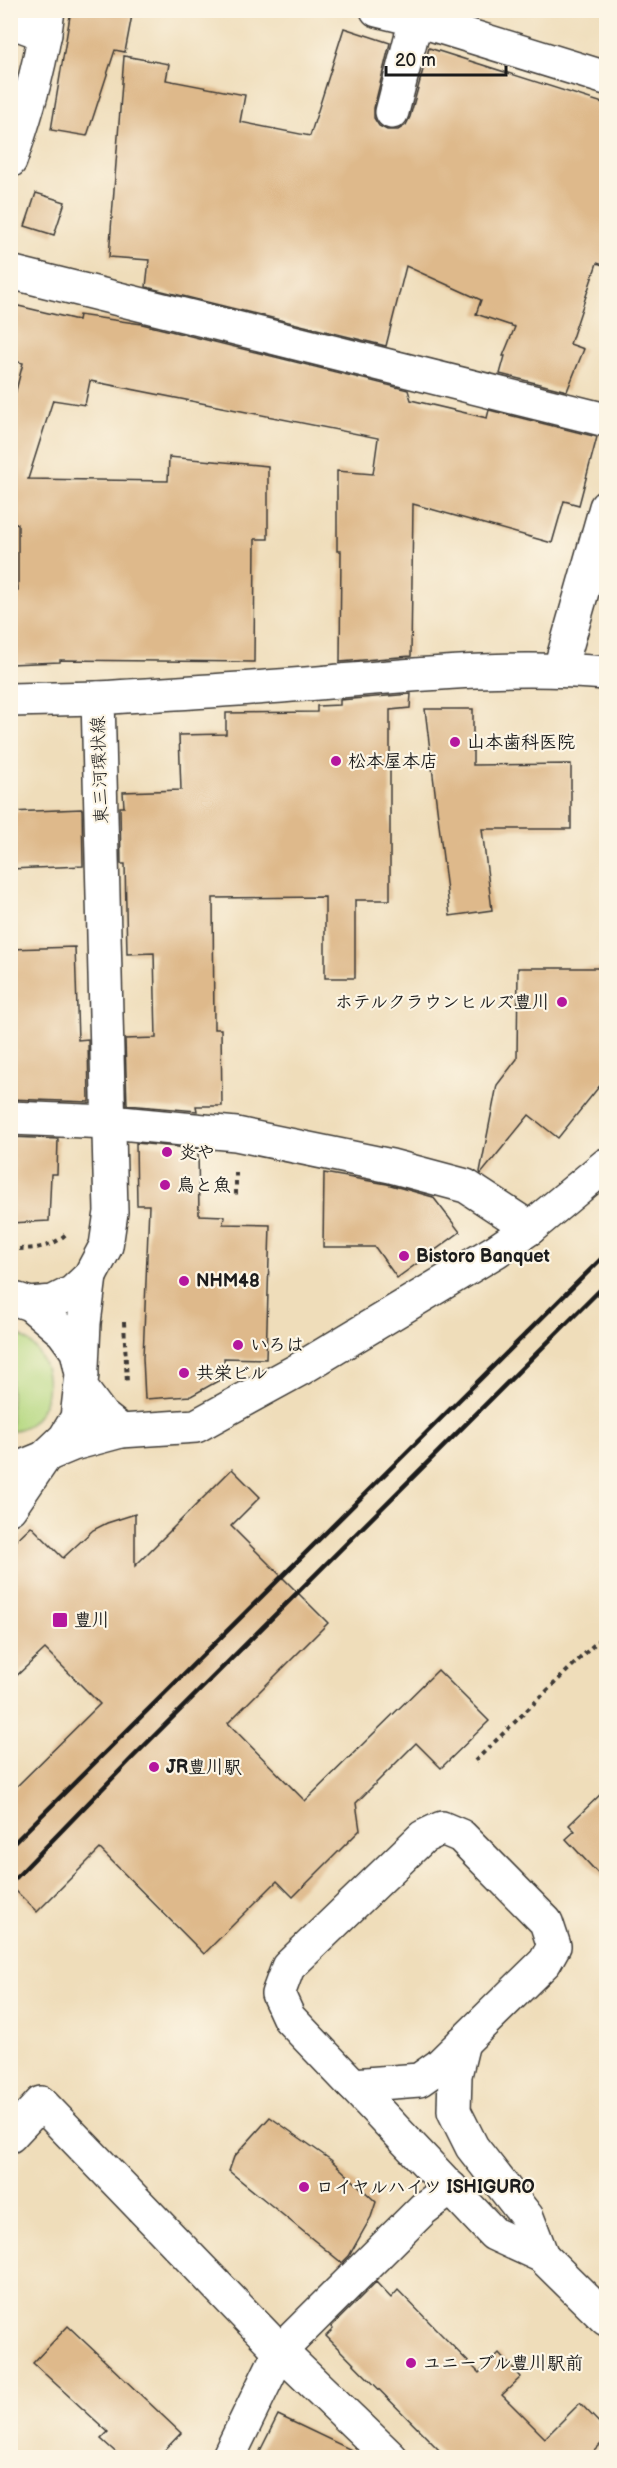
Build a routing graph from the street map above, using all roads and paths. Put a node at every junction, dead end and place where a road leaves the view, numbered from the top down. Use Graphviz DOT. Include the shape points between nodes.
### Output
graph roads {
  1 [pos="377,10"];
  2 [pos="419,15"];
  3 [pos="10,21"];
  4 [pos="46,22"];
  5 [pos="606,78"];
  6 [pos="392,112"];
  7 [pos="10,161"];
  8 [pos="10,272"];
  9 [pos="606,420"];
  10 [pos="606,507"];
  11 [pos="561,669"];
  12 [pos="606,672"];
  13 [pos="98,698"];
  14 [pos="10,700"];
  15 [pos="10,1118"];
  16 [pos="110,1122"];
  17 [pos="606,1165"];
  18 [pos="70,1227"];
  19 [pos="530,1228"];
  20 [pos="10,1249"];
  21 [pos="90,1276"];
  22 [pos="20,1301"];
  23 [pos="124,1312"];
  24 [pos="82,1381"];
  25 [pos="127,1389"];
  26 [pos="121,1431"];
  27 [pos="46,1456"];
  28 [pos="10,1468"];
  29 [pos="10,1508"];
  30 [pos="606,1633"];
  31 [pos="474,1761"];
  32 [pos="463,2042"];
  33 [pos="353,2085"];
  34 [pos="10,2136"];
  35 [pos="451,2187"];
  36 [pos="542,2256"];
  37 [pos="606,2319"];
  38 [pos="280,2351"];
  39 [pos="228,2457"];
  40 [pos="391,2457"];
  1 -- 2 [label="street"];
  2 -- 5 [label="street"];
  2 -- 6 [label="street"];
  3 -- 4 [label="street"];
  4 -- 7 [label="street"];
  8 -- 9 [label="street"];
  10 -- 11 [label="street"];
  11 -- 12 [label="street, 東三河環状線"];
  11 -- 13 [label="street, 東三河環状線" via="467,670"];
  13 -- 14 [label="street"];
  13 -- 16 [label="street, 東三河環状線"];
  15 -- 16 [label="street"];
  16 -- 19 [label="street" via="236,1134 431,1176 466,1186"];
  16 -- 21 [label="street, 東三河環状線" via="111,1212 106,1246"];
  17 -- 19 [label="street"];
  18 -- 20 [label="path" via="55,1243 40,1249"];
  19 -- 26 [label="street" via="300,1369 196,1426"];
  21 -- 22 [label="street, 東三河環状線" via="73,1292 53,1302"];
  21 -- 24 [label="street, 東三河環状線"];
  22 -- 24 [label="street, 東三河環状線" via="63,1332 77,1352"];
  23 -- 25 [label="path"];
  24 -- 26 [label="street" via="102,1416"];
  24 -- 27 [label="street, 東三河環状線" via="77,1418 65,1438"];
  26 -- 27 [label="street"];
  27 -- 28 [label="street, 東三河環状線"];
  27 -- 29 [label="street"];
  30 -- 31 [label="path"];
  32 -- 33 [label="street" via="419,2080"];
  32 -- 33 [label="street" via="545,1962 554,1946 546,1922 461,1836 442,1828 423,1837 288,1967 278,1994 289,2018"];
  32 -- 36 [label="street" via="455,2075 454,2111 472,2147 527,2217"];
  33 -- 35 [label="street"];
  34 -- 38 [label="street" via="41,2103"];
  35 -- 36 [label="street" via="494,2234"];
  35 -- 38 [label="street" via="423,2209"];
  36 -- 37 [label="street"];
  38 -- 39 [label="street"];
  38 -- 40 [label="street"];
}
